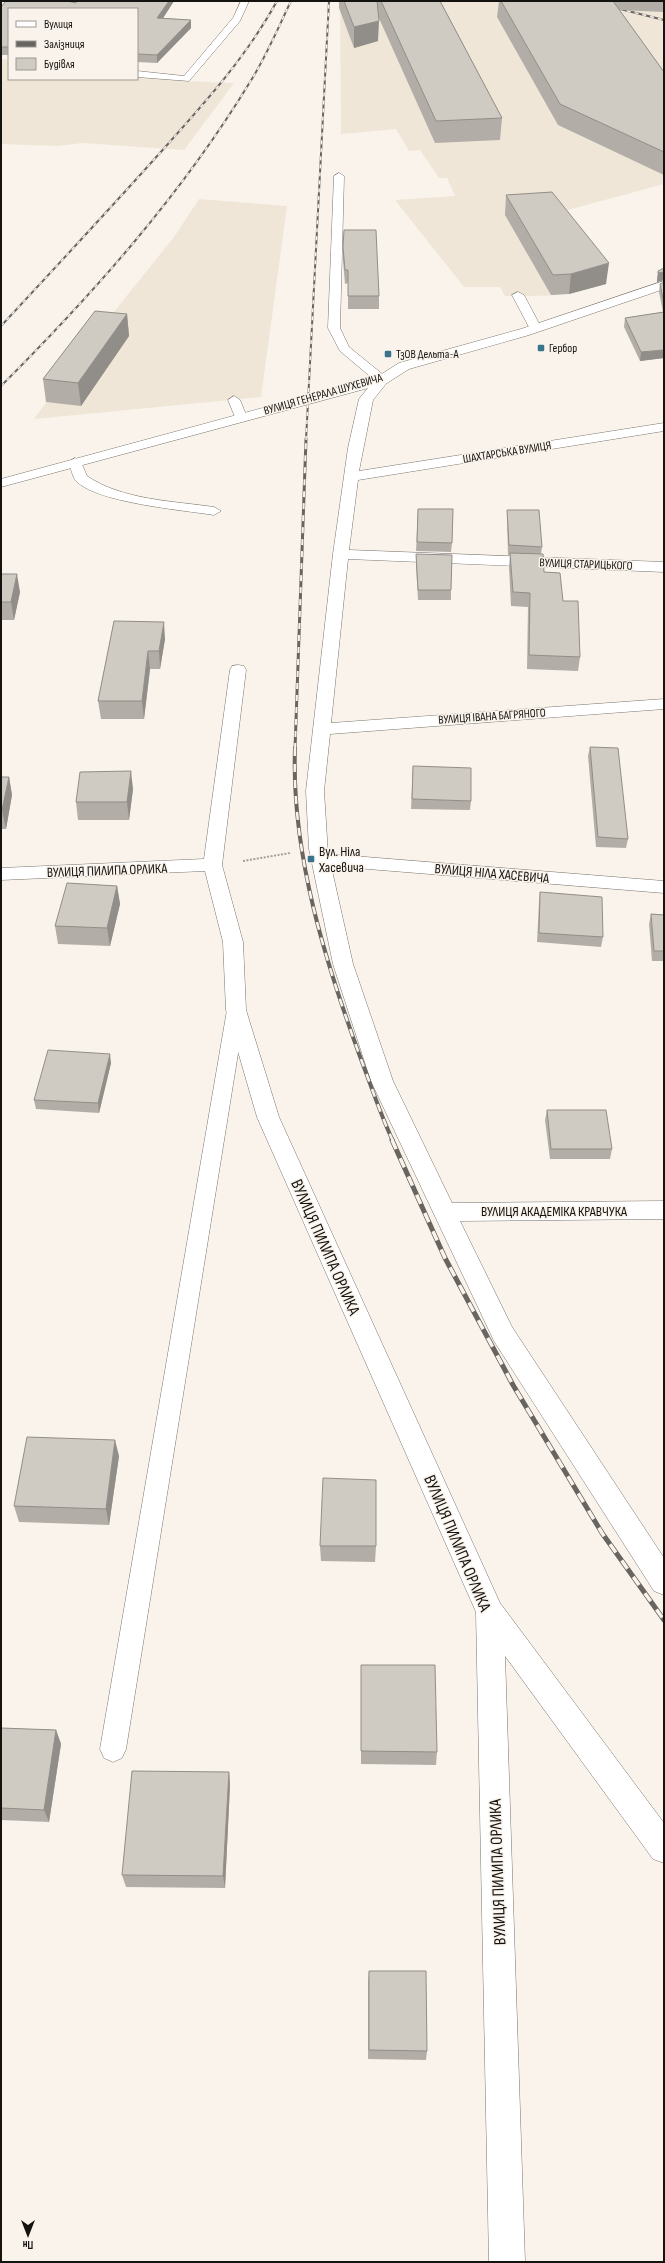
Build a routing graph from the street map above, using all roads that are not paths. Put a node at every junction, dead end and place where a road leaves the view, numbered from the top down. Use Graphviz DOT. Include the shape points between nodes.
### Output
graph roads {
  1 [pos="245,1"];
  2 [pos="138,74"];
  3 [pos="339,176"];
  4 [pos="664,285"];
  5 [pos="518,295"];
  6 [pos="536,329"];
  7 [pos="382,380"];
  8 [pos="234,400"];
  9 [pos="241,417"];
  10 [pos="664,427"];
  11 [pos="75,462"];
  12 [pos="350,477"];
  13 [pos="1,483"];
  14 [pos="214,511"];
  15 [pos="341,554"];
  16 [pos="664,567"];
  17 [pos="238,670"];
  18 [pos="664,704"];
  19 [pos="321,729"];
  20 [pos="319,854"];
  21 [pos="213,865"];
  22 [pos="1,874"];
  23 [pos="664,887"];
  24 [pos="236,1010"];
  25 [pos="664,1210"];
  26 [pos="445,1212"];
  27 [pos="663,1579"];
  28 [pos="490,1612"];
  29 [pos="113,1750"];
  30 [pos="664,1848"];
  31 [pos="508,2262"];
  1 -- 2 [label="lane" via="237,19 186,79"];
  3 -- 7 [label="lane" via="334,328 344,349"];
  4 -- 6 [label="street, ВУЛИЦЯ ГЕНЕРАЛА ШУХЕВИЧА"];
  5 -- 6 [label="lane"];
  6 -- 7 [label="street, ВУЛИЦЯ ГЕНЕРАЛА ШУХЕВИЧА" via="404,366"];
  7 -- 9 [label="street, ВУЛИЦЯ ГЕНЕРАЛА ШУХЕВИЧА"];
  7 -- 12 [label="street" via="366,399"];
  8 -- 9 [label="lane"];
  9 -- 11 [label="street, ВУЛИЦЯ ГЕНЕРАЛА ШУХЕВИЧА"];
  10 -- 12 [label="street, ШАХТАРСЬКА ВУЛИЦЯ"];
  11 -- 13 [label="street, ВУЛИЦЯ ГЕНЕРАЛА ШУХЕВИЧА"];
  11 -- 14 [label="lane" via="81,479 118,495"];
  12 -- 15 [label="street"];
  15 -- 16 [label="street, ВУЛИЦЯ СТАРИЦЬКОГО"];
  15 -- 19 [label="street"];
  17 -- 21 [label="street, ВУЛИЦЯ ПИЛИПА ОРЛИКА"];
  18 -- 19 [label="street, ВУЛИЦЯ ІВАНА БАГРЯНОГО"];
  19 -- 20 [label="street" via="315,791"];
  20 -- 23 [label="street, ВУЛИЦЯ НІЛА ХАСЕВИЧА"];
  20 -- 26 [label="street" via="342,964 382,1082"];
  21 -- 22 [label="street, ВУЛИЦЯ ПИЛИПА ОРЛИКА"];
  21 -- 24 [label="street, ВУЛИЦЯ ПИЛИПА ОРЛИКА" via="233,942"];
  24 -- 28 [label="street, ВУЛИЦЯ ПИЛИПА ОРЛИКА" via="268,1117"];
  24 -- 29 [label="lane"];
  25 -- 26 [label="street, ВУЛИЦЯ АКАДЕМІКА КРАВЧУКА"];
  26 -- 27 [label="street" via="503,1334"];
  28 -- 30 [label="street"];
  28 -- 31 [label="street, ВУЛИЦЯ ПИЛИПА ОРЛИКА"];
}
